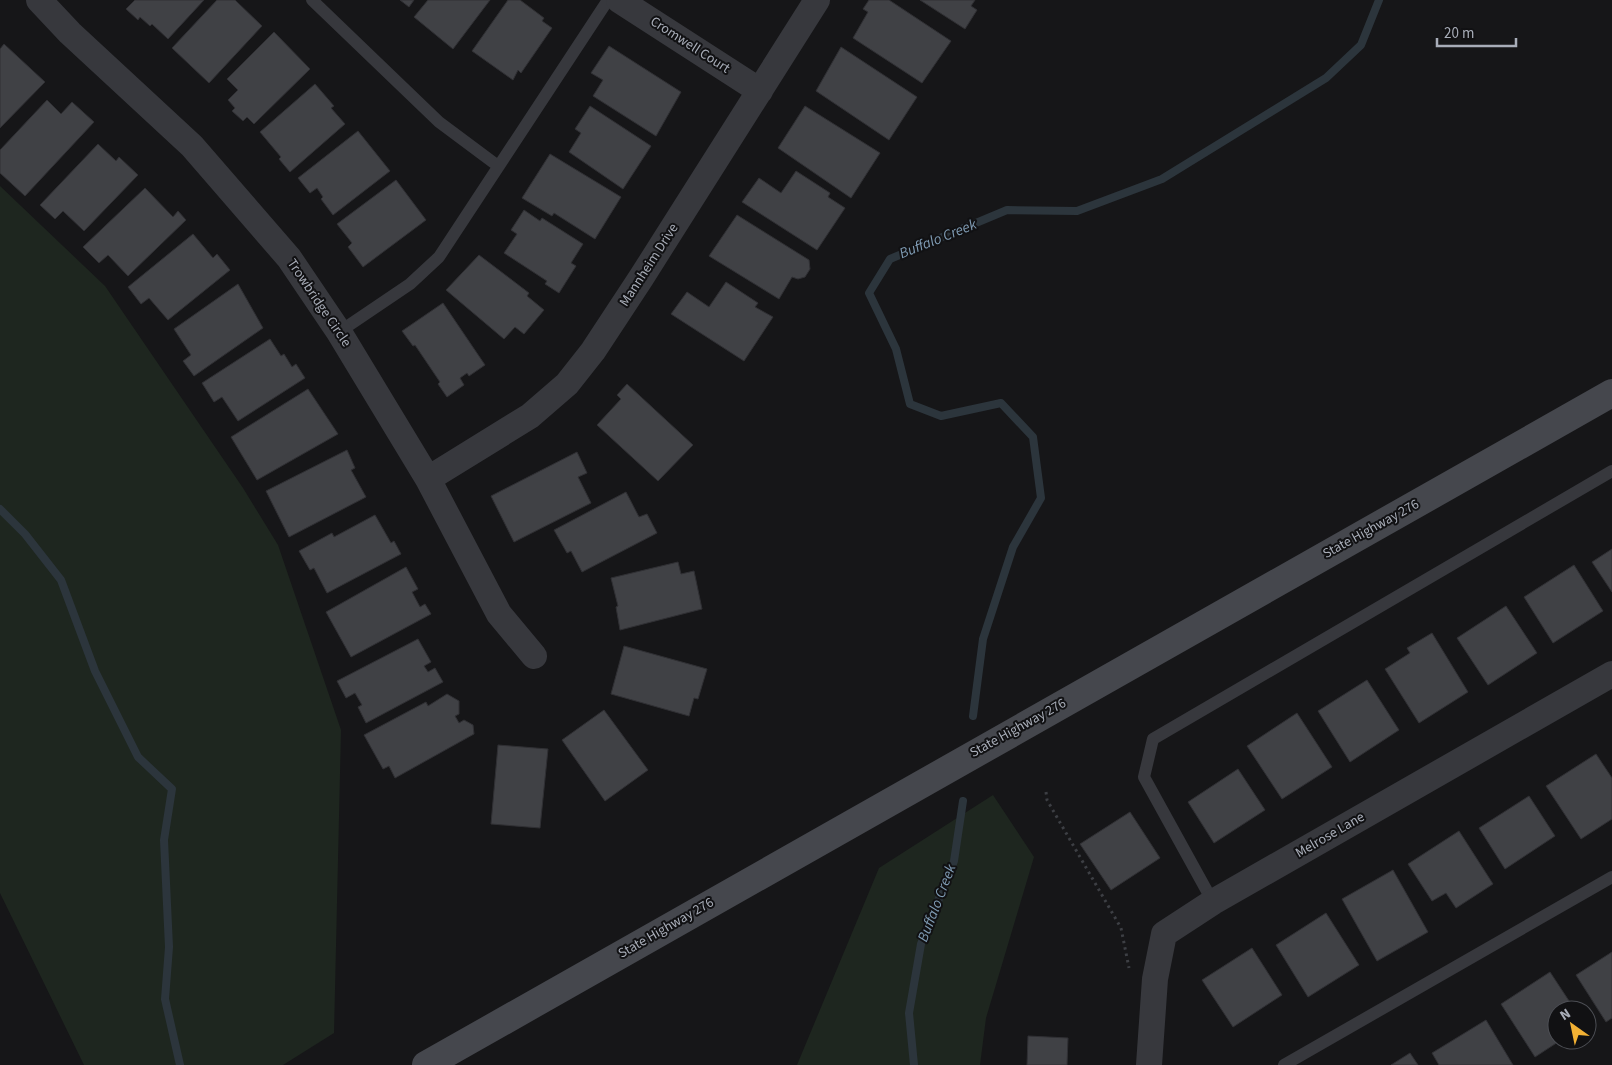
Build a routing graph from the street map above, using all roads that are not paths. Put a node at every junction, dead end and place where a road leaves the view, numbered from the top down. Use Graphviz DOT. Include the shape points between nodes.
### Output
graph roads {
  1 [pos="39,0"];
  2 [pos="312,0"];
  3 [pos="608,0"];
  4 [pos="620,0"];
  5 [pos="817,0"];
  6 [pos="760,91"];
  7 [pos="498,166"];
  8 [pos="339,332"];
  9 [pos="1612,393"];
  10 [pos="1612,471"];
  11 [pos="428,479"];
  12 [pos="534,656"];
  13 [pos="1612,674"];
  14 [pos="1612,877"];
  15 [pos="1213,902"];
  16 [pos="426,1065"];
  17 [pos="1150,1065"];
  18 [pos="1284,1065"];
  1 -- 8 [label="street, Trowbridge Circle" via="192,146 235,193 289,258"];
  2 -- 7 [label="lane" via="438,122"];
  3 -- 7 [label="lane"];
  4 -- 6 [label="street, Cromwell Court"];
  5 -- 6 [label="street, Mannheim Drive"];
  6 -- 11 [label="street, Mannheim Drive" via="642,278 567,384 530,416"];
  7 -- 8 [label="lane" via="439,257 410,284"];
  8 -- 11 [label="street, Trowbridge Circle"];
  9 -- 16 [label="street, State Highway 276"];
  10 -- 15 [label="lane" via="1153,739 1144,778"];
  11 -- 12 [label="street, Trowbridge Circle" via="499,614"];
  13 -- 15 [label="street, Melrose Lane"];
  14 -- 18 [label="lane"];
  15 -- 17 [label="street, Melrose Lane" via="1164,934 1155,979"];
}
